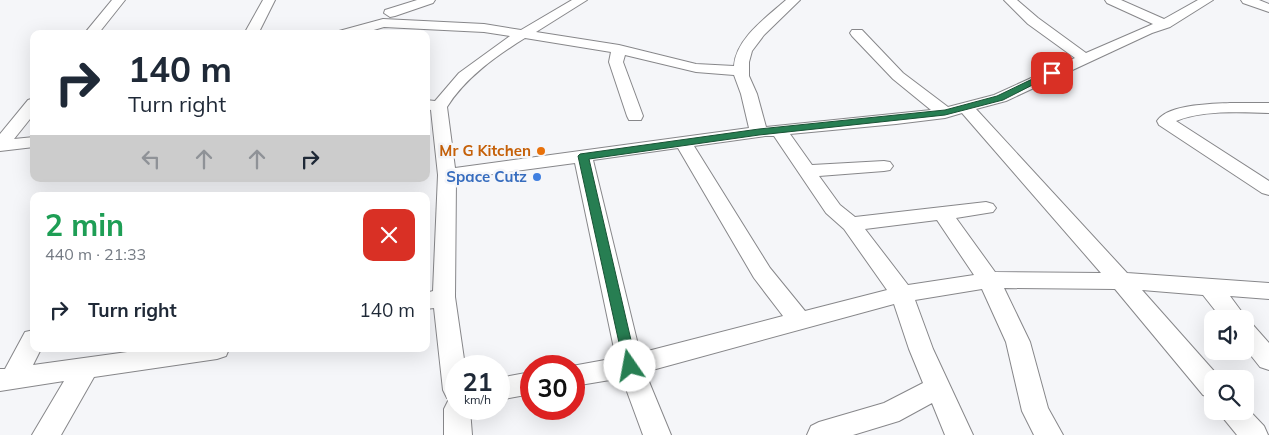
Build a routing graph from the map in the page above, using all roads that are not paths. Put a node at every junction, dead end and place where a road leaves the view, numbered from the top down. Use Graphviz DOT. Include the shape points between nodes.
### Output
graph roads {
  1 [pos="119,0"];
  2 [pos="269,0"];
  3 [pos="399,0"];
  4 [pos="428,0"];
  5 [pos="581,0"];
  6 [pos="794,0"];
  7 [pos="1010,0"];
  8 [pos="1112,0"];
  9 [pos="1206,0"];
  10 [pos="1248,0"];
  11 [pos="1269,8"];
  12 [pos="387,18"];
  13 [pos="1165,24"];
  14 [pos="94,30"];
  15 [pos="253,30"];
  16 [pos="355,30"];
  17 [pos="856,33"];
  18 [pos="523,34"];
  19 [pos="620,49"];
  20 [pos="1084,58"];
  21 [pos="740,71"];
  22 [pos="433,105"];
  23 [pos="965,107"];
  24 [pos="30,108"];
  25 [pos="1269,108"];
  26 [pos="945,112"];
  27 [pos="635,116"];
  28 [pos="769,131"];
  29 [pos="30,142"];
  30 [pos="683,142"];
  31 [pos="0,145"];
  32 [pos="584,156"];
  33 [pos="884,166"];
  34 [pos="806,170"];
  35 [pos="446,175"];
  36 [pos="1267,186"];
  37 [pos="986,208"];
  38 [pos="942,212"];
  39 [pos="851,224"];
  40 [pos="989,280"];
  41 [pos="1121,281"];
  42 [pos="1209,287"];
  43 [pos="1269,291"];
  44 [pos="902,294"];
  45 [pos="435,299"];
  46 [pos="1228,310"];
  47 [pos="800,321"];
  48 [pos="1254,342"];
  49 [pos="30,345"];
  50 [pos="196,352"];
  51 [pos="448,355"];
  52 [pos="1269,360"];
  53 [pos="630,366"];
  54 [pos="85,368"];
  55 [pos="585,374"];
  56 [pos="1204,378"];
  57 [pos="6,379"];
  58 [pos="938,387"];
  59 [pos="458,420"];
  60 [pos="1241,420"];
  61 [pos="46,435"];
  62 [pos="458,435"];
  63 [pos="657,435"];
  64 [pos="821,435"];
  65 [pos="959,435"];
  66 [pos="1049,435"];
  67 [pos="1254,435"];
  1 -- 14 [label="street"];
  2 -- 15 [label="street"];
  3 -- 12 [label="street"];
  4 -- 12 [label="street"];
  5 -- 18 [label="street"];
  6 -- 21 [label="street" via="751,39"];
  7 -- 20 [label="street" via="1032,21"];
  8 -- 13 [label="street"];
  9 -- 13 [label="street"];
  10 -- 11 [label="street"];
  12 -- 16 [label="street"];
  12 -- 18 [label="street"];
  13 -- 20 [label="street"];
  17 -- 26 [label="street" via="898,76"];
  18 -- 19 [label="street"];
  18 -- 22 [label="street" via="496,50"];
  19 -- 21 [label="street" via="696,68"];
  19 -- 27 [label="street" via="616,62"];
  20 -- 23 [label="street" via="1000,98"];
  21 -- 28 [label="street"];
  22 -- 35 [label="street"];
  23 -- 26 [label="street"];
  23 -- 41 [label="street"];
  24 -- 31 [label="street"];
  25 -- 36 [label="street" via="1194,111 1170,116 1165,122"];
  26 -- 28 [label="street"];
  28 -- 30 [label="street"];
  28 -- 34 [label="street"];
  29 -- 31 [label="street"];
  30 -- 32 [label="street"];
  30 -- 47 [label="street" via="762,273"];
  32 -- 35 [label="street"];
  32 -- 53 [label="street"];
  33 -- 34 [label="street"];
  34 -- 39 [label="street" via="833,210"];
  35 -- 45 [label="street"];
  37 -- 38 [label="street"];
  38 -- 39 [label="street"];
  38 -- 40 [label="street"];
  39 -- 44 [label="street"];
  40 -- 41 [label="street"];
  40 -- 44 [label="street"];
  40 -- 66 [label="street" via="1018,342 1035,411"];
  41 -- 42 [label="street"];
  41 -- 56 [label="street"];
  42 -- 43 [label="street"];
  42 -- 46 [label="street"];
  44 -- 47 [label="street"];
  44 -- 58 [label="street"];
  45 -- 51 [label="street"];
  47 -- 53 [label="street"];
  48 -- 52 [label="street"];
  49 -- 57 [label="street"];
  50 -- 54 [label="street"];
  53 -- 55 [label="street"];
  53 -- 63 [label="street"];
  54 -- 57 [label="street"];
  54 -- 61 [label="street"];
  58 -- 64 [label="street" via="890,413"];
  58 -- 65 [label="street"];
  59 -- 62 [label="street"];
  60 -- 67 [label="street"];
}
